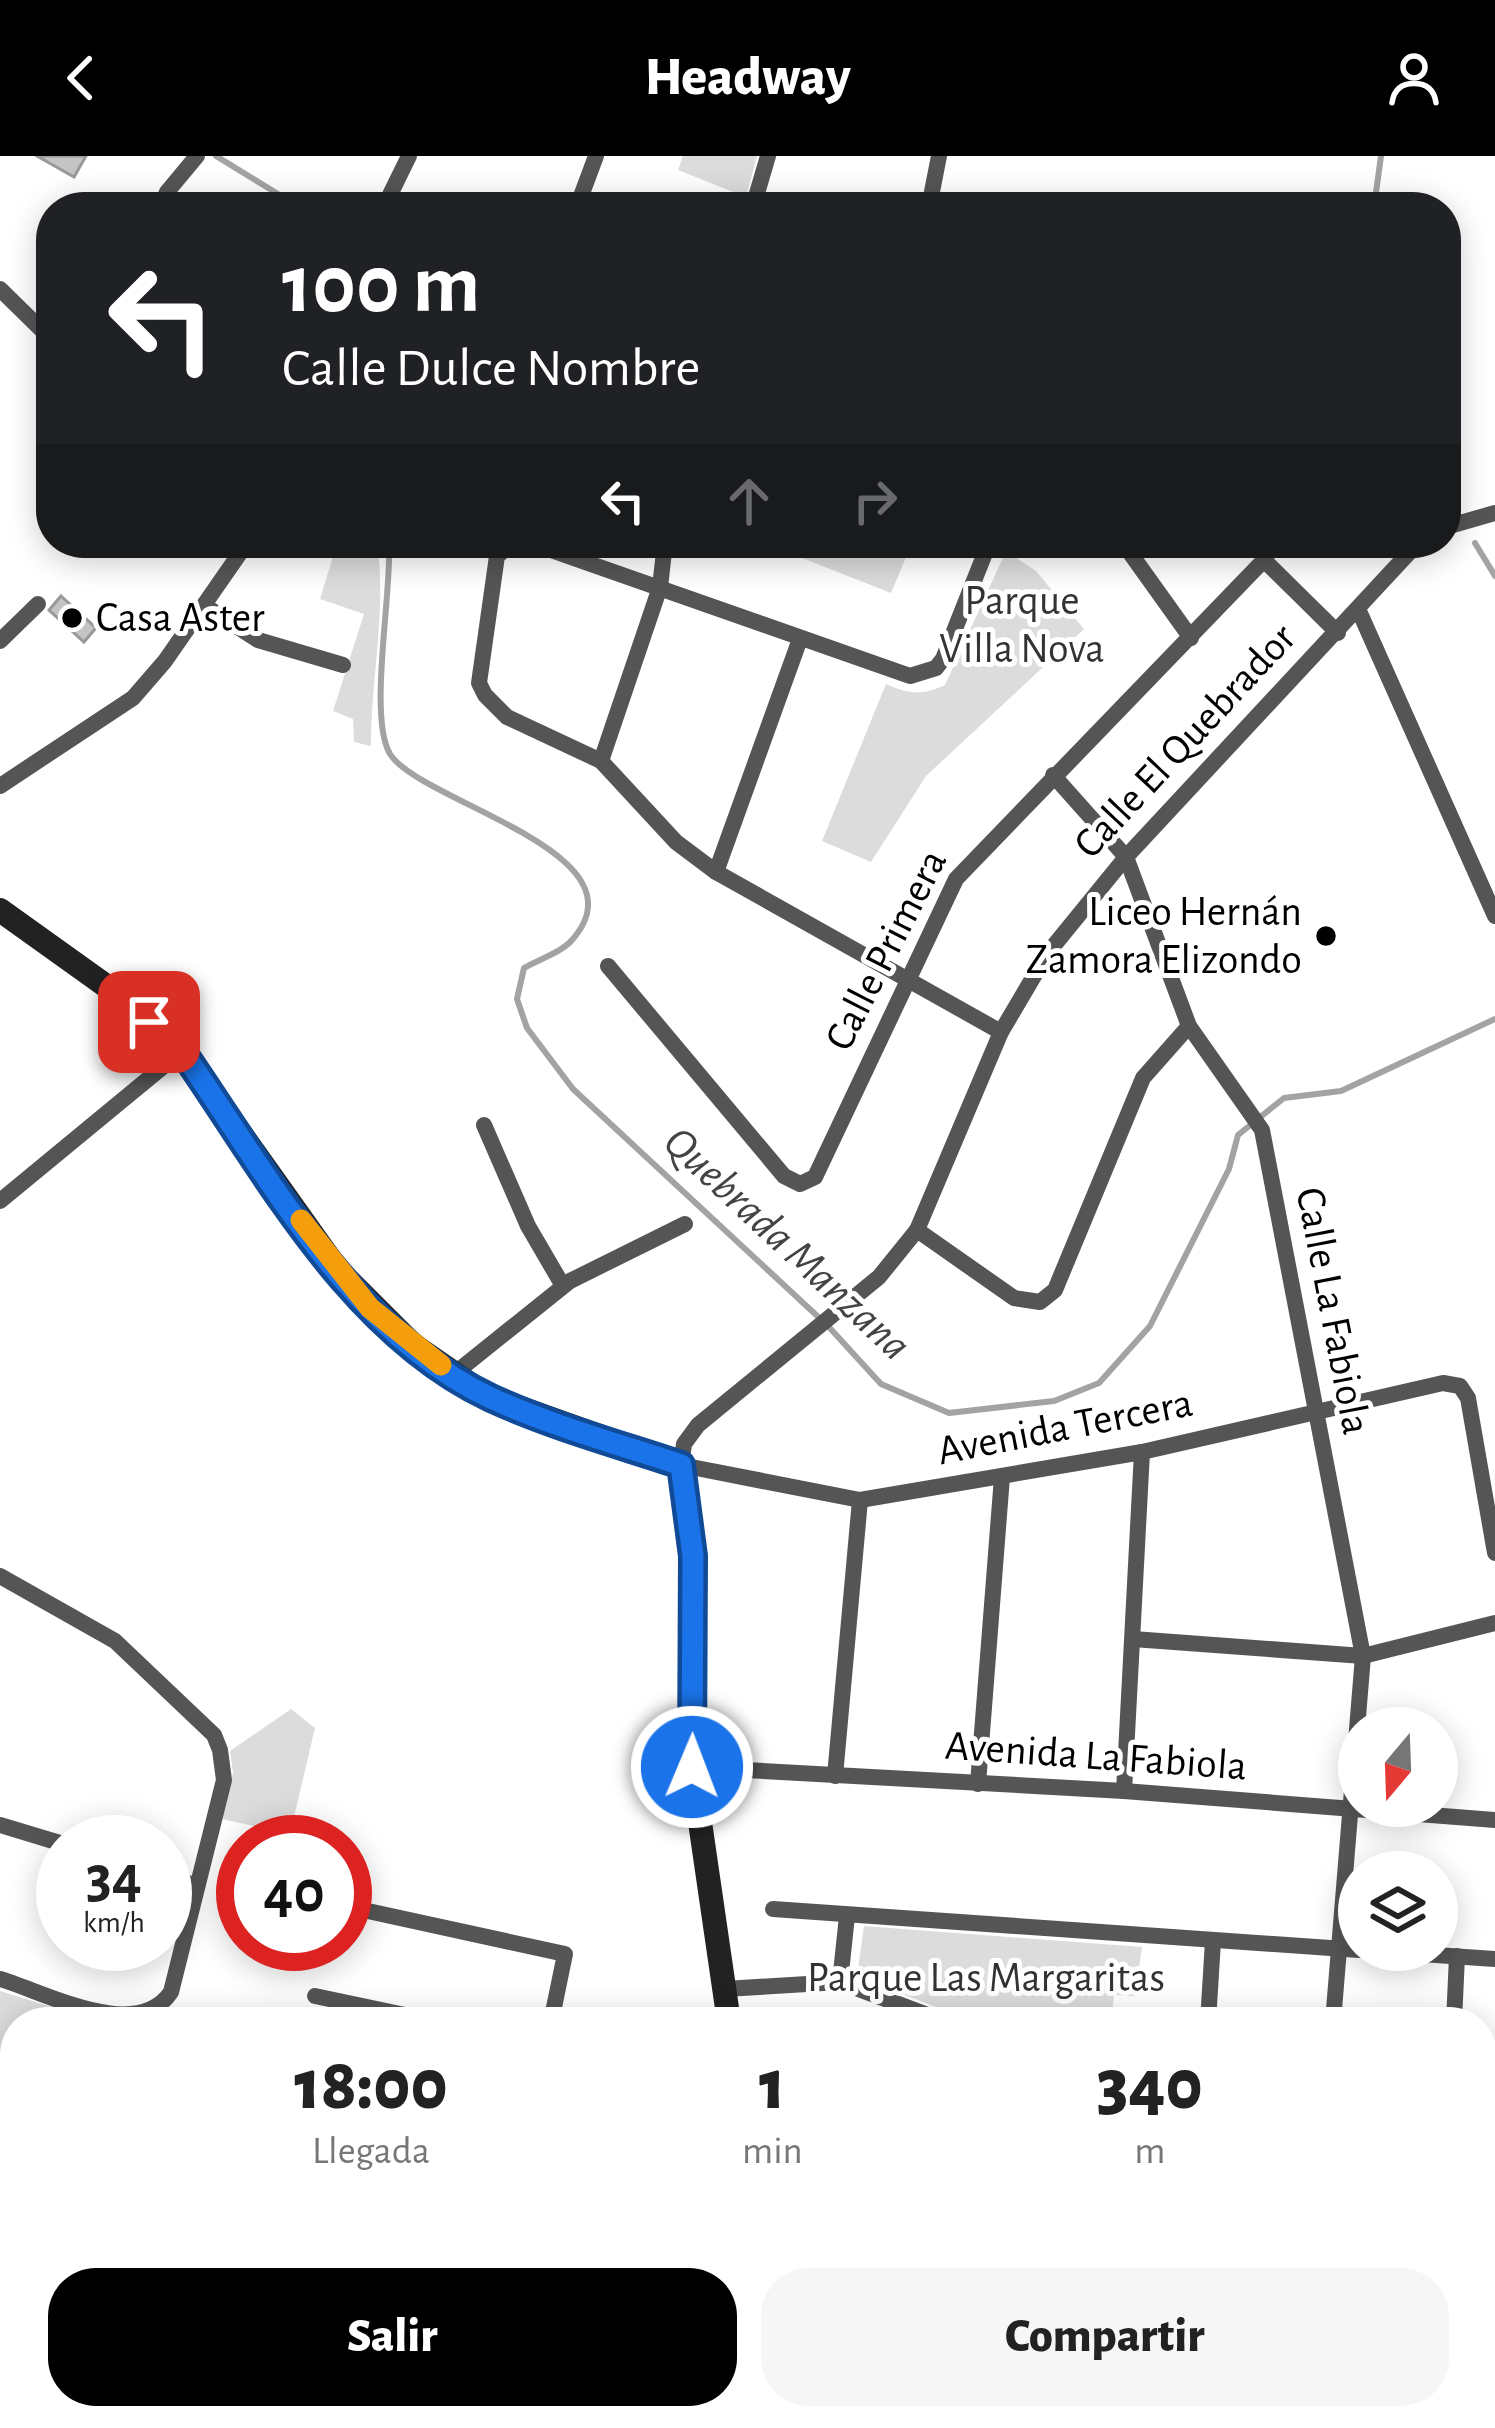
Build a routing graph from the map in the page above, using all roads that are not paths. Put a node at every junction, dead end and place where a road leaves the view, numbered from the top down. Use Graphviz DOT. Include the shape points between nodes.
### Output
graph roads {
  1 [pos="197,156"];
  2 [pos="409,156"];
  3 [pos="596,156"];
  4 [pos="768,156"];
  5 [pos="939,156"];
  6 [pos="166,192"];
  7 [pos="391,192"];
  8 [pos="583,192"];
  9 [pos="757,192"];
  10 [pos="931,192"];
  11 [pos="0,289"];
  12 [pos="36,324"];
  13 [pos="1495,513"];
  14 [pos="1461,523"];
  15 [pos="237,558"];
  16 [pos="502,558"];
  17 [pos="575,558"];
  18 [pos="664,558"];
  19 [pos="983,558"];
  20 [pos="1134,558"];
  21 [pos="1263,558"];
  22 [pos="1275,558"];
  23 [pos="1405,558"];
  24 [pos="661,587"];
  25 [pos="38,604"];
  26 [pos="206,606"];
  27 [pos="1359,611"];
  28 [pos="1338,633"];
  29 [pos="1191,638"];
  30 [pos="800,639"];
  31 [pos="0,641"];
  32 [pos="343,665"];
  33 [pos="601,761"];
  34 [pos="1053,776"];
  35 [pos="0,786"];
  36 [pos="1126,857"];
  37 [pos="716,872"];
  38 [pos="0,910"];
  39 [pos="1495,916"];
  40 [pos="608,966"];
  41 [pos="903,981"];
  42 [pos="1189,1026"];
  43 [pos="1000,1032"];
  44 [pos="182,1051"];
  45 [pos="484,1125"];
  46 [pos="0,1201"];
  47 [pos="685,1224"];
  48 [pos="917,1230"];
  49 [pos="562,1286"];
  50 [pos="454,1374"];
  51 [pos="1316,1414"];
  52 [pos="1142,1452"];
  53 [pos="681,1465"];
  54 [pos="1002,1477"];
  55 [pos="860,1500"];
  56 [pos="1495,1553"];
  57 [pos="0,1576"];
  58 [pos="1495,1623"];
  59 [pos="1133,1639"];
  60 [pos="1363,1656"];
  61 [pos="1359,1707"];
  62 [pos="692,1767"];
  63 [pos="835,1775"];
  64 [pos="978,1784"];
  65 [pos="1124,1791"];
  66 [pos="1338,1809"];
  67 [pos="1458,1817"];
  68 [pos="1495,1820"];
  69 [pos="0,1825"];
  70 [pos="36,1836"];
  71 [pos="192,1884"];
  72 [pos="197,1886"];
  73 [pos="773,1909"];
  74 [pos="372,1912"];
  75 [pos="848,1916"];
  76 [pos="1213,1941"];
  77 [pos="1338,1948"];
  78 [pos="1458,1956"];
  79 [pos="1495,1959"];
  80 [pos="1338,1969"];
  81 [pos="1456,1971"];
  82 [pos="0,1979"];
  83 [pos="840,1982"];
  84 [pos="725,1989"];
  85 [pos="315,1996"];
  86 [pos="92,2007"];
  87 [pos="158,2007"];
  88 [pos="367,2007"];
  89 [pos="554,2007"];
  90 [pos="727,2007"];
  91 [pos="906,2007"];
  92 [pos="1209,2007"];
  93 [pos="1334,2007"];
  94 [pos="1454,2007"];
  1 -- 6 [label="street"];
  2 -- 7 [label="street"];
  3 -- 8 [label="street"];
  4 -- 9 [label="street"];
  5 -- 10 [label="street"];
  11 -- 12 [label="street"];
  13 -- 14 [label="street"];
  15 -- 26 [label="street"];
  16 -- 33 [label="street" via="479,683 507,717"];
  17 -- 24 [label="street"];
  18 -- 24 [label="street"];
  19 -- 30 [label="street" via="943,658 924,674"];
  20 -- 29 [label="street"];
  21 -- 29 [label="street, Calle Primera"];
  22 -- 28 [label="street"];
  23 -- 27 [label="street, Calle El Quebrador"];
  24 -- 30 [label="street"];
  24 -- 33 [label="street"];
  25 -- 31 [label="street"];
  26 -- 32 [label="street" via="258,640"];
  26 -- 35 [label="street" via="133,698"];
  27 -- 28 [label="street, Calle El Quebrador"];
  27 -- 39 [label="street"];
  28 -- 36 [label="street, Calle El Quebrador"];
  29 -- 34 [label="street, Calle Primera"];
  30 -- 37 [label="street"];
  33 -- 37 [label="street" via="676,842"];
  34 -- 36 [label="street"];
  34 -- 41 [label="street, Calle Primera" via="956,879"];
  36 -- 42 [label="street, Calle La Fabiola"];
  36 -- 43 [label="street, Calle El Quebrador" via="1047,954"];
  37 -- 41 [label="street"];
  38 -- 44 [label="street"];
  40 -- 41 [label="street, Calle Primera" via="768,1160 800,1184 824,1164"];
  41 -- 43 [label="street"];
  42 -- 48 [label="street" via="1142,1078 1054,1290 1040,1302 1014,1298"];
  42 -- 51 [label="street, Calle La Fabiola" via="1262,1130"];
  43 -- 48 [label="street, Calle El Quebrador"];
  44 -- 46 [label="street"];
  44 -- 50 [label="street" via="337,1269 370,1308"];
  45 -- 49 [label="street"];
  47 -- 49 [label="street"];
  48 -- 53 [label="street, Calle El Quebrador" via="842,1311 698,1425"];
  49 -- 50 [label="street"];
  50 -- 53 [label="street" via="487,1396"];
  51 -- 52 [label="street, Avenida Tercera"];
  51 -- 56 [label="street, Avenida Tercera" via="1443,1383 1460,1386"];
  51 -- 60 [label="street, Calle La Fabiola"];
  52 -- 54 [label="street, Avenida Tercera"];
  52 -- 59 [label="street"];
  53 -- 55 [label="street, Avenida Tercera"];
  53 -- 62 [label="street" via="693,1556"];
  54 -- 55 [label="street, Avenida Tercera"];
  54 -- 64 [label="street"];
  55 -- 63 [label="street"];
  57 -- 72 [label="street" via="115,1641 214,1735 224,1780"];
  58 -- 60 [label="street"];
  59 -- 60 [label="street"];
  59 -- 65 [label="street"];
  60 -- 61 [label="street, Calle La Fabiola"];
  62 -- 63 [label="street, Avenida La Fabiola"];
  62 -- 84 [label="street"];
  63 -- 64 [label="street, Avenida La Fabiola"];
  64 -- 65 [label="street, Avenida La Fabiola"];
  65 -- 66 [label="street, Avenida La Fabiola"];
  67 -- 68 [label="street, Avenida La Fabiola"];
  69 -- 70 [label="street"];
  71 -- 72 [label="street"];
  72 -- 87 [label="street" via="171,1992"];
  73 -- 75 [label="street"];
  74 -- 89 [label="street" via="566,1954"];
  75 -- 76 [label="street"];
  75 -- 83 [label="street"];
  76 -- 77 [label="street"];
  76 -- 92 [label="street"];
  78 -- 79 [label="street"];
  80 -- 93 [label="street, Calle La Fabiola"];
  81 -- 94 [label="street"];
  82 -- 86 [label="street"];
  83 -- 84 [label="street"];
  83 -- 91 [label="street"];
  84 -- 90 [label="street"];
  85 -- 88 [label="street"];
}
